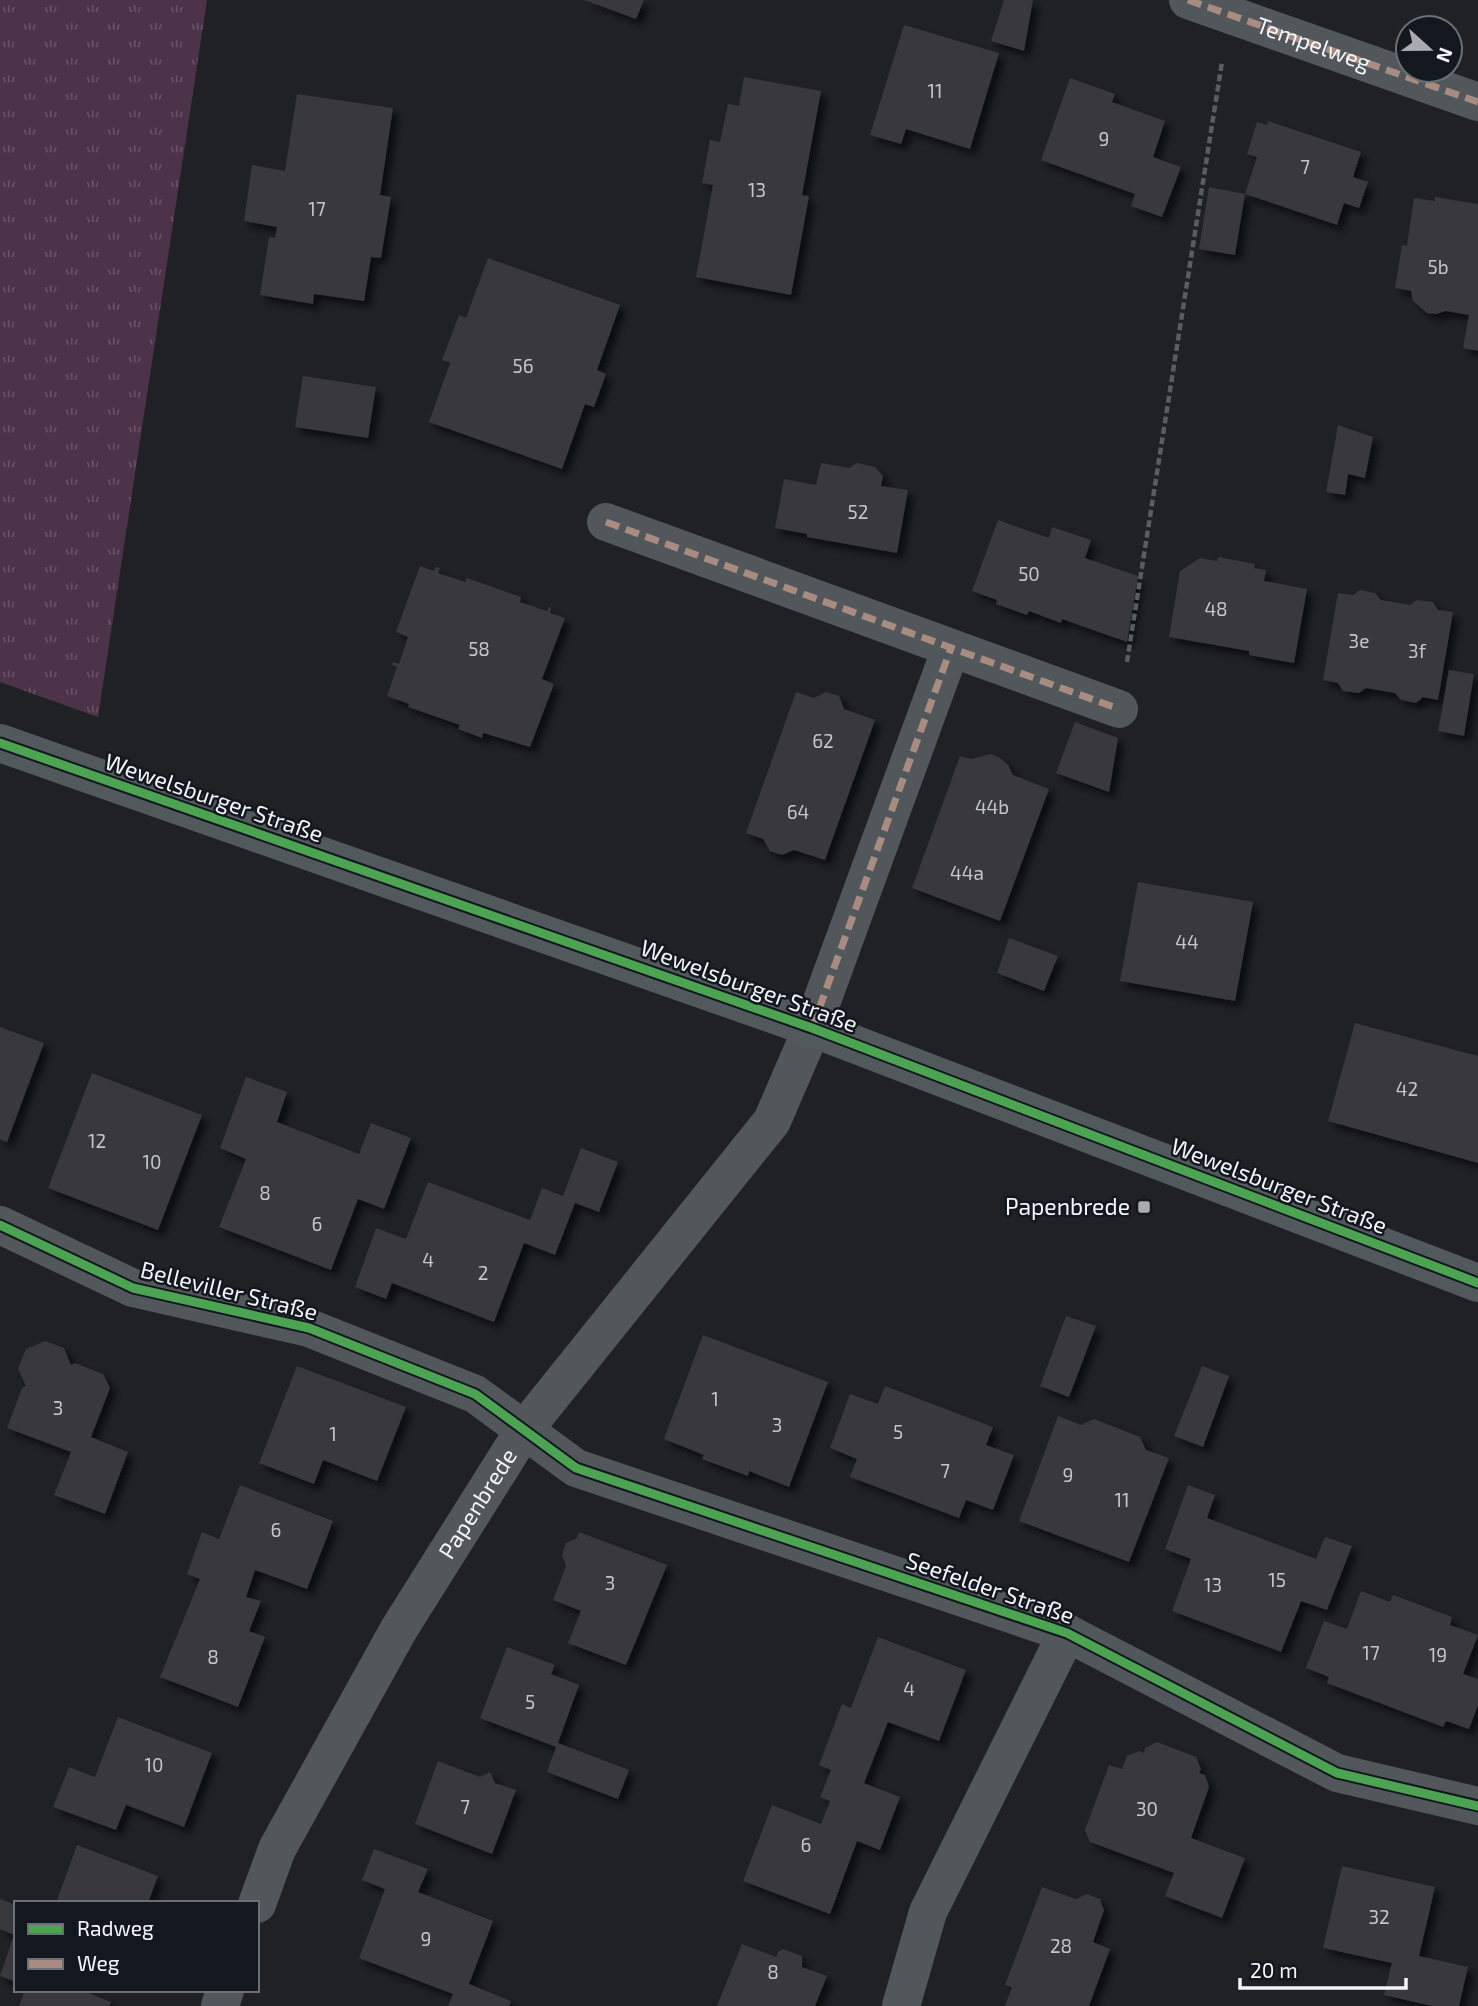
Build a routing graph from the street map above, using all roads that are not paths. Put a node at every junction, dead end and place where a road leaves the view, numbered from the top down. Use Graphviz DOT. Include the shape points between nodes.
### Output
graph roads {
  1 [pos="1188,0"];
  2 [pos="1478,102"];
  3 [pos="606,522"];
  4 [pos="951,648"];
  5 [pos="1119,709"];
  6 [pos="0,743"];
  7 [pos="812,1028"];
  8 [pos="0,1225"];
  9 [pos="1478,1283"];
  10 [pos="524,1430"];
  11 [pos="1067,1633"];
  12 [pos="1478,1806"];
  13 [pos="258,1901"];
  14 [pos="901,2006"];
  1 -- 2 [label="street, Tempelweg"];
  3 -- 4 [label="street"];
  4 -- 5 [label="street"];
  4 -- 7 [label="street, Wewelsburger Straße"];
  6 -- 7 [label="main road, Wewelsburger Straße"];
  7 -- 9 [label="main road, Wewelsburger Straße"];
  7 -- 10 [label="street, Papenbrede" via="772,1121"];
  8 -- 10 [label="street, Belleviller Straße" via="133,1288 309,1328 475,1394"];
  10 -- 11 [label="street, Seefelder Straße" via="576,1468"];
  10 -- 13 [label="street, Papenbrede" via="400,1629 278,1849"];
  11 -- 12 [label="street, Seefelder Straße" via="1337,1773"];
  11 -- 14 [label="street, Seefelder Straße" via="928,1912"];
}
